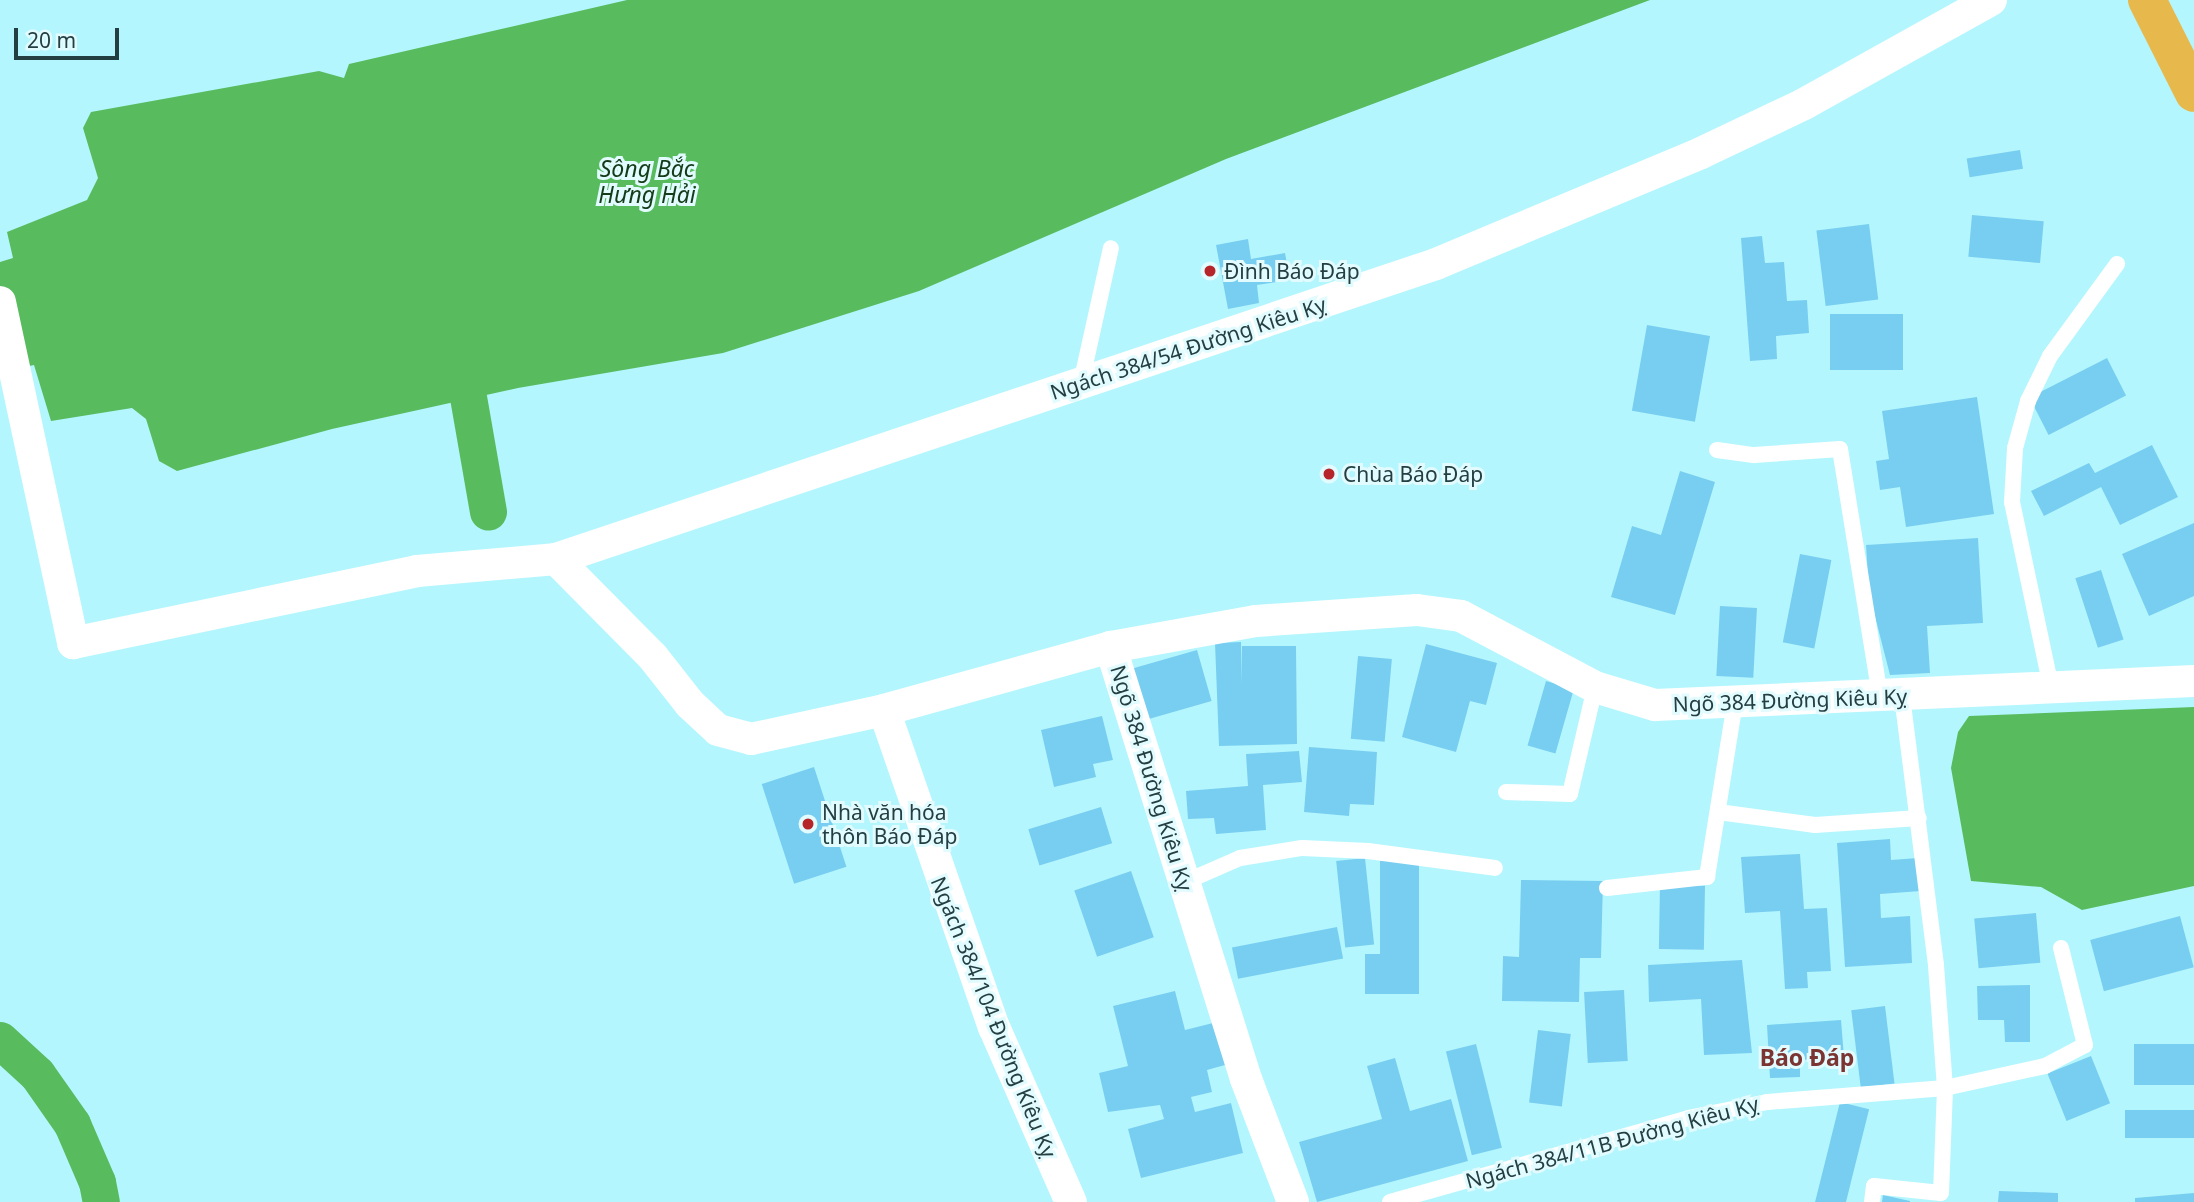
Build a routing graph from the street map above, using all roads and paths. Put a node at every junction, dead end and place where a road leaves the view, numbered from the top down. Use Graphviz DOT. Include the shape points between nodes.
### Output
graph roads {
  1 [pos="1991,0"];
  2 [pos="2147,0"];
  3 [pos="2194,93"];
  4 [pos="1111,248"];
  5 [pos="2117,264"];
  6 [pos="0,302"];
  7 [pos="1081,383"];
  8 [pos="1717,450"];
  9 [pos="556,559"];
  10 [pos="1111,647"];
  11 [pos="2194,681"];
  12 [pos="1595,687"];
  13 [pos="2051,687"];
  14 [pos="1891,696"];
  15 [pos="1735,703"];
  16 [pos="884,710"];
  17 [pos="1506,792"];
  18 [pos="1718,812"];
  19 [pos="1919,818"];
  20 [pos="1496,868"];
  21 [pos="1185,883"];
  22 [pos="1607,888"];
  23 [pos="2061,948"];
  24 [pos="1945,1088"];
  25 [pos="1071,1202"];
  26 [pos="1293,1202"];
  27 [pos="1390,1202"];
  28 [pos="1872,1202"];
  1 -- 7 [label="street, Ngách 384/54 Đường Kiêu Kỵ" via="1804,104 1701,153 1436,264"];
  2 -- 3 [label="highway"];
  4 -- 7 [label="lane"];
  5 -- 13 [label="lane" via="2050,356 2028,401 2015,448 2012,502"];
  6 -- 9 [label="street, Ngách 384/54 Đường Kiêu Kỵ" via="73,643 417,571"];
  7 -- 9 [label="street, Ngách 384/54 Đường Kiêu Kỵ"];
  8 -- 14 [label="lane" via="1754,455 1840,449"];
  9 -- 16 [label="street" via="718,730 751,739"];
  10 -- 12 [label="street, Ngõ 384 Đường Kiêu Kỵ" via="1256,621 1439,612 1461,616"];
  10 -- 16 [label="street"];
  10 -- 21 [label="street, Ngõ 384 Đường Kiêu Kỵ"];
  11 -- 13 [label="street, Ngõ 384 Đường Kiêu Kỵ"];
  12 -- 15 [label="street, Ngõ 384 Đường Kiêu Kỵ" via="1655,705"];
  12 -- 17 [label="lane" via="1570,794"];
  13 -- 14 [label="street, Ngõ 384 Đường Kiêu Kỵ"];
  14 -- 15 [label="street, Ngõ 384 Đường Kiêu Kỵ"];
  14 -- 19 [label="lane"];
  15 -- 18 [label="lane"];
  16 -- 25 [label="street, Ngách 384/104 Đường Kiêu Kỵ" via="993,1027"];
  18 -- 19 [label="lane" via="1815,825"];
  18 -- 22 [label="lane" via="1707,877"];
  19 -- 24 [label="lane"];
  20 -- 21 [label="lane" via="1367,851 1302,848 1240,858"];
  21 -- 26 [label="street, Ngõ 384 Đường Kiêu Kỵ" via="1246,1079"];
  23 -- 24 [label="lane, Ngách 384/11B Đường Kiêu Kỵ" via="2085,1045 2045,1066"];
  24 -- 27 [label="lane, Ngách 384/11B Đường Kiêu Kỵ" via="1767,1102 1688,1118"];
  24 -- 28 [label="lane" via="1941,1194 1874,1186"];
}
